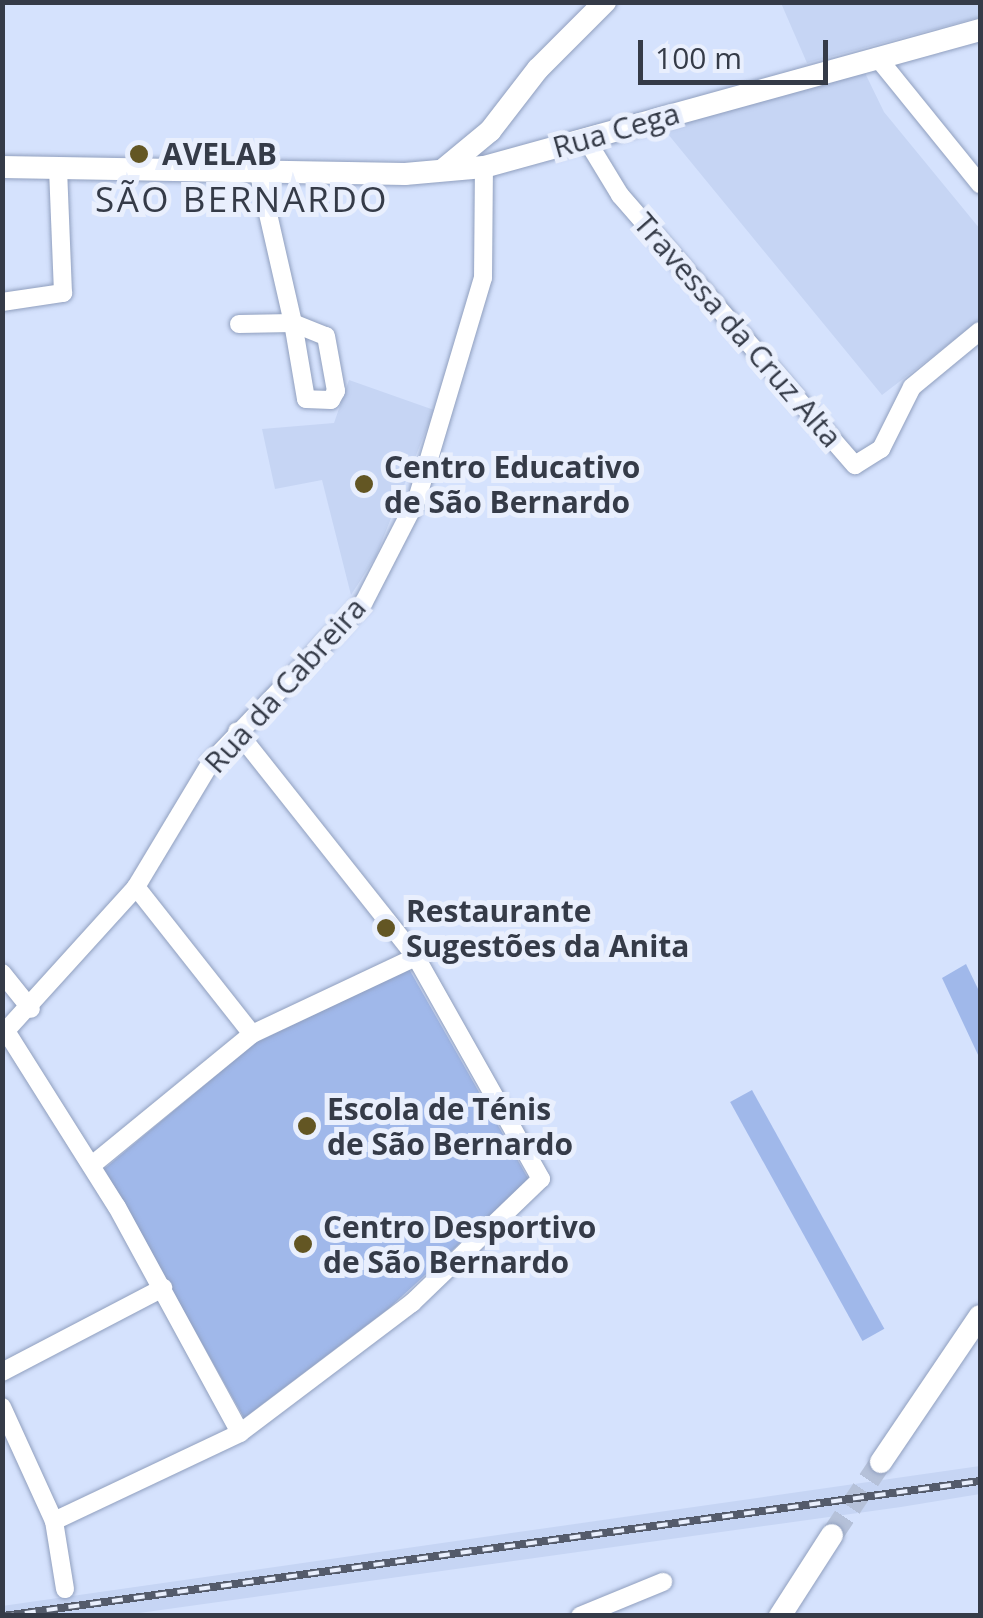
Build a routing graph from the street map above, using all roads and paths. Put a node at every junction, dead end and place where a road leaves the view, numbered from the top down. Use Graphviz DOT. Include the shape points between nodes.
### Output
graph roads {
  1 [pos="605,2"];
  2 [pos="980,30"];
  3 [pos="877,56"];
  4 [pos="490,132"];
  5 [pos="586,138"];
  6 [pos="2,166"];
  7 [pos="484,167"];
  8 [pos="58,168"];
  9 [pos="444,169"];
  10 [pos="259,174"];
  11 [pos="980,184"];
  12 [pos="2,302"];
  13 [pos="239,324"];
  14 [pos="980,331"];
  15 [pos="237,731"];
  16 [pos="136,887"];
  17 [pos="416,957"];
  18 [pos="2,973"];
  19 [pos="31,1010"];
  20 [pos="4,1033"];
  21 [pos="252,1034"];
  22 [pos="92,1165"];
  23 [pos="163,1288"];
  24 [pos="980,1316"];
  25 [pos="2,1372"];
  26 [pos="2,1407"];
  27 [pos="240,1433"];
  28 [pos="881,1462"];
  29 [pos="54,1520"];
  30 [pos="832,1535"];
  31 [pos="663,1582"];
  32 [pos="65,1589"];
  33 [pos="580,1616"];
  34 [pos="780,1616"];
  1 -- 4 [label="main road" via="538,68"];
  2 -- 3 [label="main road, Rua Cega"];
  3 -- 5 [label="main road, Rua Cega"];
  3 -- 11 [label="street"];
  4 -- 7 [label="main road"];
  4 -- 9 [label="main road"];
  5 -- 7 [label="main road, Rua Cega"];
  5 -- 14 [label="street, Travessa da Cruz Alta" via="620,195 855,464 881,449 912,387"];
  6 -- 8 [label="main road, Rua Cega"];
  7 -- 9 [label="main road, Rua Cega"];
  7 -- 15 [label="street, Rua da Cabreira" via="483,278 416,499 364,602"];
  8 -- 10 [label="main road, Rua Cega"];
  8 -- 12 [label="street" via="63,293"];
  9 -- 10 [label="main road, Rua Cega"];
  10 -- 13 [label="street" via="293,322"];
  15 -- 16 [label="street, Rua da Cabreira"];
  15 -- 17 [label="street"];
  16 -- 19 [label="street, Rua da Cabreira"];
  16 -- 21 [label="street"];
  17 -- 21 [label="street"];
  17 -- 27 [label="street" via="541,1180 412,1302"];
  18 -- 19 [label="street"];
  19 -- 20 [label="street, Rua da Cabreira"];
  20 -- 22 [label="street"];
  21 -- 22 [label="street"];
  22 -- 23 [label="street"];
  23 -- 25 [label="street"];
  23 -- 27 [label="street"];
  24 -- 28 [label="main road"];
  26 -- 29 [label="street"];
  27 -- 29 [label="street"];
  29 -- 32 [label="street"];
  30 -- 34 [label="main road"];
  31 -- 33 [label="street"];
}
